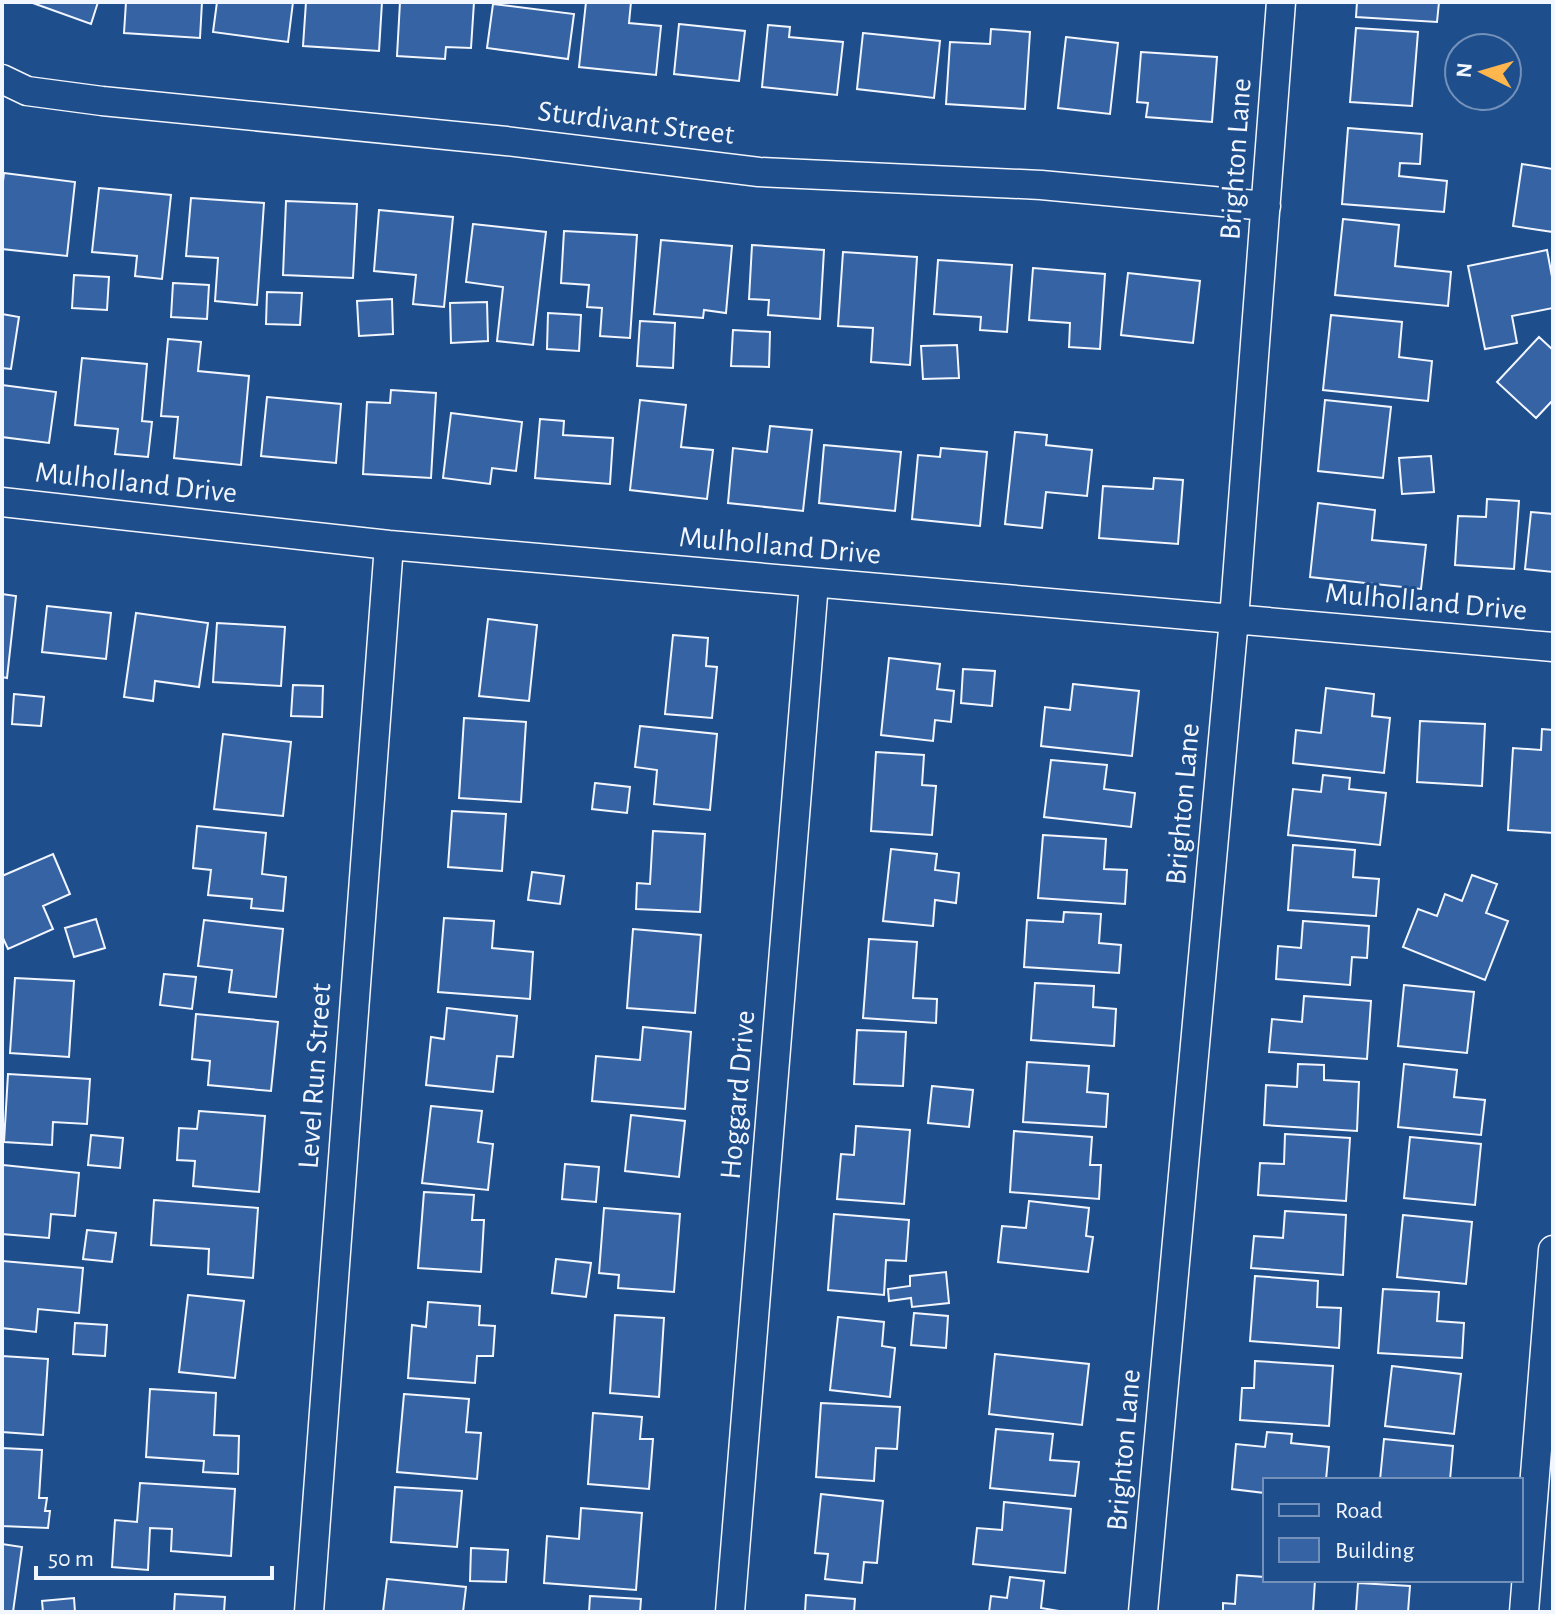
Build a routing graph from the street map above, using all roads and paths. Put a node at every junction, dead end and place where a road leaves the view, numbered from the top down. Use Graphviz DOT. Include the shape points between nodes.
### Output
graph roads {
  1 [pos="1281,2"];
  2 [pos="2,79"];
  3 [pos="1266,206"];
  4 [pos="2,502"];
  5 [pos="389,545"];
  6 [pos="814,583"];
  7 [pos="1234,619"];
  8 [pos="1553,647"];
  9 [pos="1553,1250"];
  10 [pos="1547,1401"];
  11 [pos="309,1612"];
  12 [pos="730,1612"];
  13 [pos="1143,1612"];
  14 [pos="1524,1612"];
  1 -- 3 [label="street, Brighton Lane"];
  2 -- 3 [label="street, Sturdivant Street" via="27,91 72,97 759,172 1041,185"];
  3 -- 7 [label="street, Brighton Lane"];
  4 -- 5 [label="street, Mulholland Drive"];
  5 -- 6 [label="street, Mulholland Drive"];
  5 -- 11 [label="street, Level Run Street"];
  6 -- 7 [label="street, Mulholland Drive"];
  6 -- 12 [label="street, Hoggard Drive"];
  7 -- 8 [label="street, Mulholland Drive"];
  7 -- 13 [label="street, Brighton Lane"];
  9 -- 10 [label="street"];
  10 -- 14 [label="street"];
}
